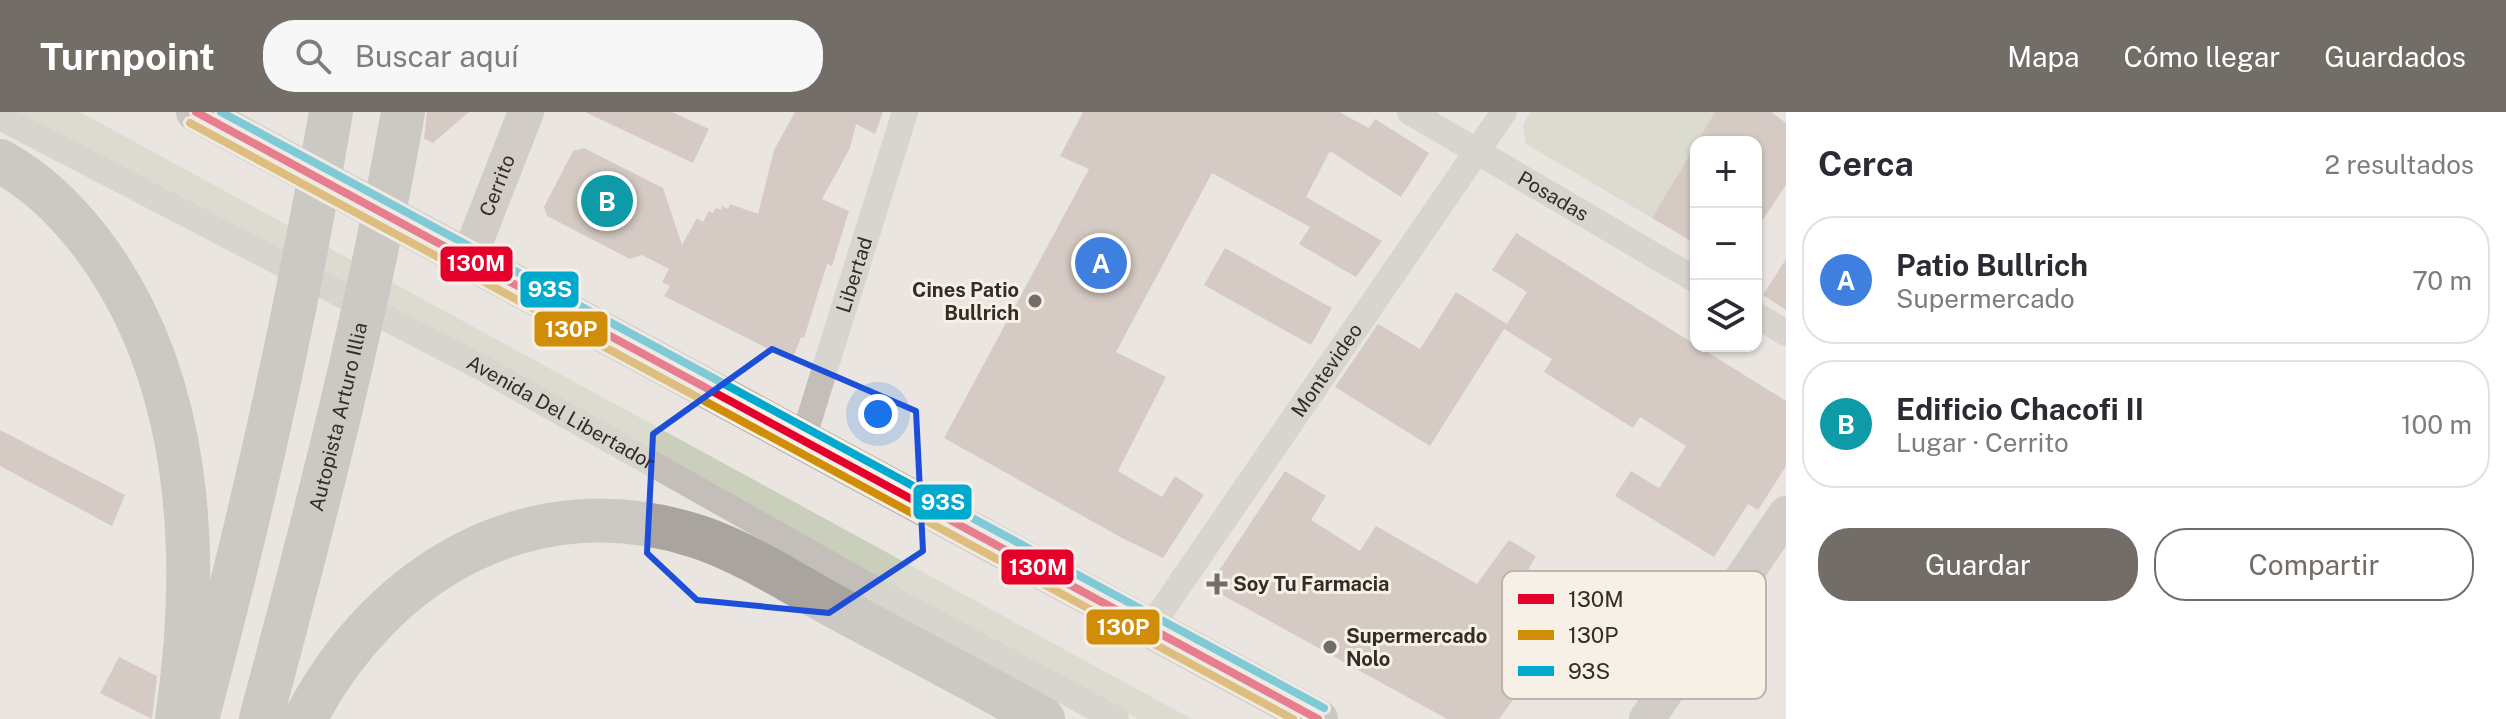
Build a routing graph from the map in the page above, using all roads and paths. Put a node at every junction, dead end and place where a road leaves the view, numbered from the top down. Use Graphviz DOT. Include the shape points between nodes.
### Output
graph roads {
  1 [pos="196,112"];
  2 [pos="331,112"];
  3 [pos="403,112"];
  4 [pos="526,112"];
  5 [pos="905,112"];
  6 [pos="1410,112"];
  7 [pos="1504,112"];
  8 [pos="0,117"];
  9 [pos="1478,152"];
  10 [pos="3,162"];
  11 [pos="468,260"];
  12 [pos="1690,276"];
  13 [pos="1762,319"];
  14 [pos="1786,333"];
  15 [pos="803,439"];
  16 [pos="1786,514"];
  17 [pos="1747,571"];
  18 [pos="1149,629"];
  19 [pos="1661,699"];
  20 [pos="1034,714"];
  21 [pos="177,719"];
  22 [pos="197,719"];
  23 [pos="261,719"];
  24 [pos="305,719"];
  25 [pos="1116,719"];
  26 [pos="1318,719"];
  27 [pos="1647,719"];
  1 -- 11 [label="main road"];
  2 -- 22 [label="highway, bridge" via="283,370"];
  3 -- 23 [label="highway, Autopista Arturo Illia, bridge" via="341,413"];
  4 -- 11 [label="street, Cerrito"];
  5 -- 15 [label="street, Libertad"];
  6 -- 9 [label="street, Posadas"];
  7 -- 9 [label="street, Montevideo"];
  8 -- 25 [label="street, Avenida Del Libertador" via="484,369"];
  9 -- 12 [label="street, Posadas"];
  9 -- 18 [label="street, Montevideo"];
  10 -- 21 [label="highway" via="58,202 110,266 161,378 176,444 187,543 188,624"];
  11 -- 15 [label="main road"];
  13 -- 14 [label="street"];
  15 -- 18 [label="main road"];
  16 -- 17 [label="street"];
  18 -- 26 [label="main road"];
  19 -- 27 [label="street"];
  20 -- 24 [label="highway" via="730,549 658,527 588,522 519,533 484,545 417,582 369,626"];
}
